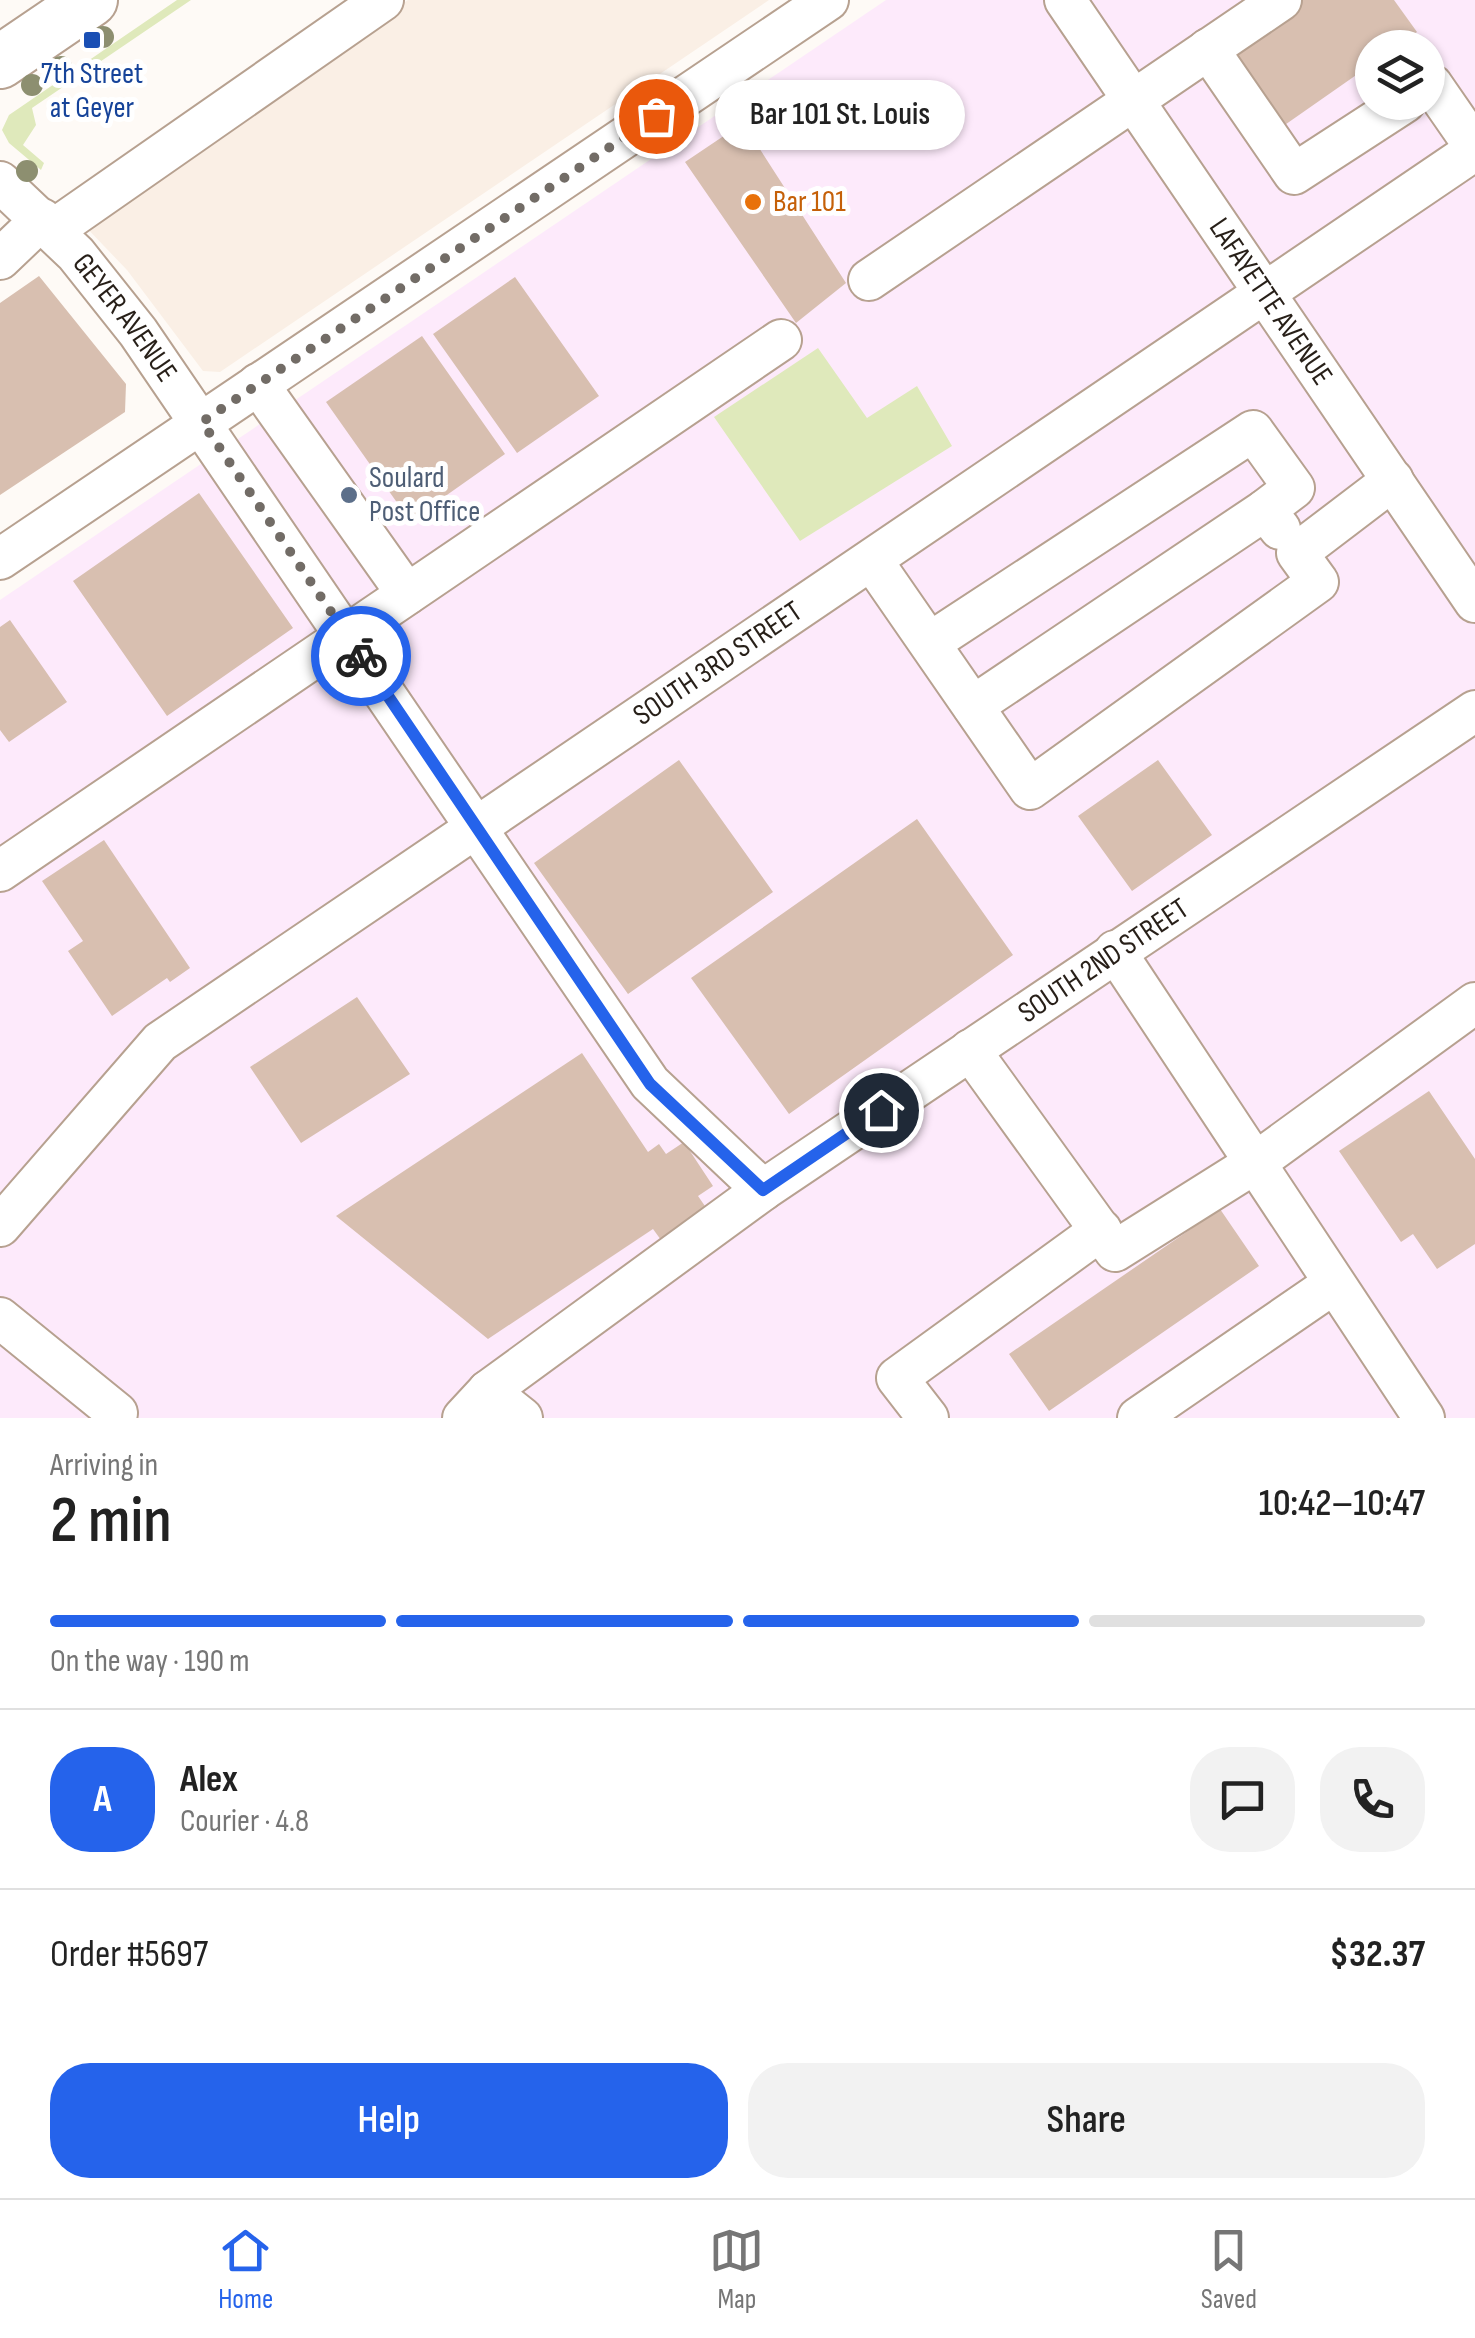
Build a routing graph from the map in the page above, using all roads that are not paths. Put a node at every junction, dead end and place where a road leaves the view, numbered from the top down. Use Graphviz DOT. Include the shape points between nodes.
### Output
graph roads {
  1 [pos="91,0"];
  2 [pos="384,0"];
  3 [pos="828,0"];
  4 [pos="1065,0"];
  5 [pos="1281,0"];
  6 [pos="1236,12"];
  7 [pos="1208,49"];
  8 [pos="0,62"];
  9 [pos="1133,101"];
  10 [pos="1445,104"];
  11 [pos="1377,120"];
  12 [pos="1475,149"];
  13 [pos="0,182"];
  14 [pos="48,225"];
  15 [pos="0,259"];
  16 [pos="869,280"];
  17 [pos="1264,292"];
  18 [pos="781,340"];
  19 [pos="258,384"];
  20 [pos="202,422"];
  21 [pos="1393,480"];
  22 [pos="1265,510"];
  23 [pos="1297,553"];
  24 [pos="0,559"];
  25 [pos="873,562"];
  26 [pos="407,594"];
  27 [pos="1475,602"];
  28 [pos="347,635"];
  29 [pos="930,642"];
  30 [pos="974,706"];
  31 [pos="1475,711"];
  32 [pos="478,826"];
  33 [pos="0,871"];
  34 [pos="1115,950"];
  35 [pos="1475,1004"];
  36 [pos="970,1050"];
  37 [pos="1255,1162"];
  38 [pos="748,1202"];
  39 [pos="0,1226"];
  40 [pos="1100,1230"];
  41 [pos="1333,1284"];
  42 [pos="0,1318"];
  43 [pos="476,1405"];
  44 [pos="118,1414"];
  45 [pos="522,1418"];
  46 [pos="928,1418"];
  47 [pos="1138,1418"];
  48 [pos="1424,1418"];
  1 -- 8 [label="main road"];
  2 -- 14 [label="street"];
  3 -- 19 [label="street"];
  4 -- 9 [label="street, LAFAYETTE AVENUE"];
  5 -- 6 [label="street"];
  6 -- 7 [label="street"];
  7 -- 9 [label="street"];
  7 -- 11 [label="street" via="1294,174"];
  9 -- 16 [label="street"];
  9 -- 17 [label="street, LAFAYETTE AVENUE"];
  10 -- 12 [label="street"];
  12 -- 17 [label="street, SOUTH 3RD STREET"];
  13 -- 14 [label="street, GEYER AVENUE"];
  14 -- 15 [label="street"];
  14 -- 20 [label="street, GEYER AVENUE" via="109,292"];
  17 -- 21 [label="street, LAFAYETTE AVENUE"];
  17 -- 25 [label="street, SOUTH 3RD STREET"];
  18 -- 26 [label="street"];
  19 -- 20 [label="street"];
  19 -- 26 [label="street"];
  20 -- 24 [label="street"];
  20 -- 28 [label="street, GEYER AVENUE"];
  21 -- 23 [label="street"];
  21 -- 27 [label="street, LAFAYETTE AVENUE"];
  22 -- 23 [label="street"];
  22 -- 29 [label="street" via="1294,488 1254,432"];
  22 -- 30 [label="street"];
  23 -- 30 [label="street" via="1318,582 1030,788"];
  25 -- 29 [label="street"];
  25 -- 32 [label="street, SOUTH 3RD STREET"];
  26 -- 28 [label="street"];
  28 -- 32 [label="street, GEYER AVENUE"];
  28 -- 33 [label="street"];
  29 -- 30 [label="street"];
  31 -- 34 [label="street, SOUTH 2ND STREET"];
  32 -- 38 [label="street, GEYER AVENUE" via="650,1084"];
  32 -- 39 [label="street, SOUTH 3RD STREET" via="160,1042"];
  34 -- 36 [label="street, SOUTH 2ND STREET"];
  34 -- 37 [label="street"];
  35 -- 37 [label="street"];
  36 -- 38 [label="street, SOUTH 2ND STREET"];
  36 -- 40 [label="street"];
  37 -- 40 [label="street" via="1115,1251"];
  37 -- 41 [label="street"];
  38 -- 43 [label="street, SOUTH 2ND STREET"];
  40 -- 46 [label="street" via="898,1378"];
  41 -- 47 [label="street"];
  41 -- 48 [label="street"];
  42 -- 44 [label="street"];
  43 -- 45 [label="street"];
}
